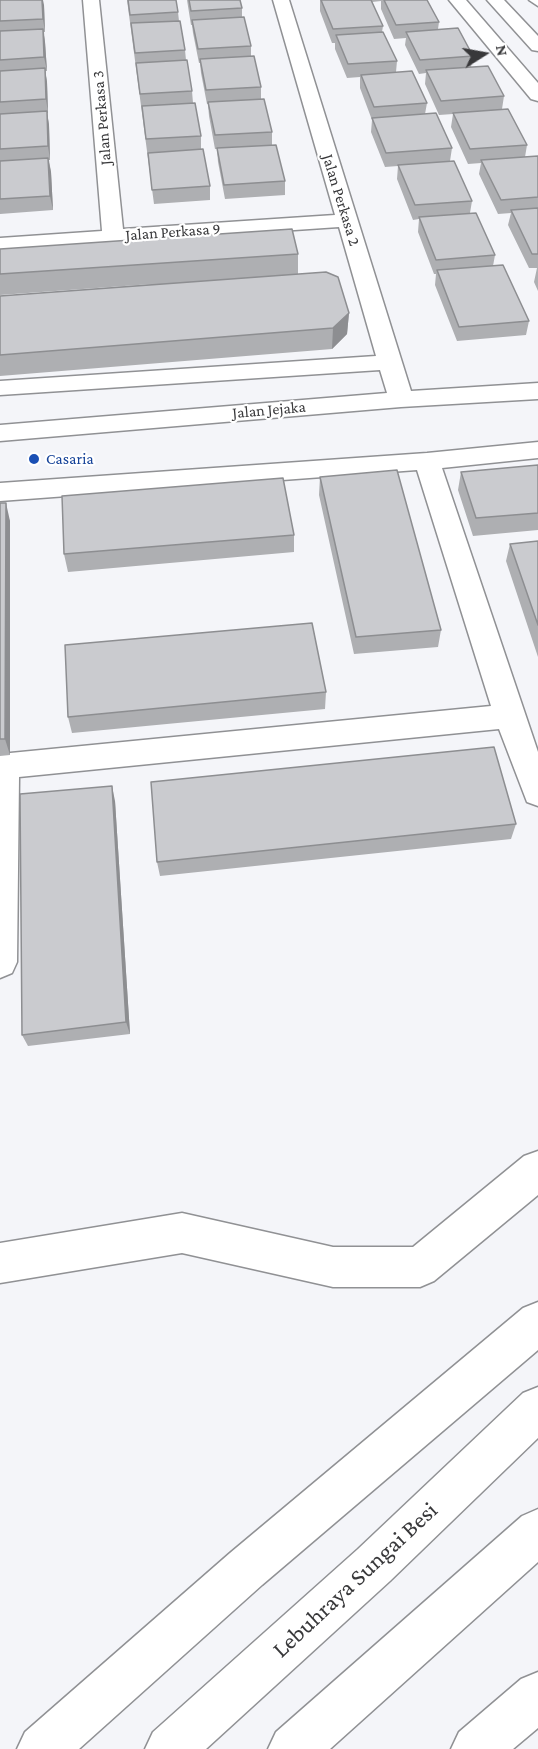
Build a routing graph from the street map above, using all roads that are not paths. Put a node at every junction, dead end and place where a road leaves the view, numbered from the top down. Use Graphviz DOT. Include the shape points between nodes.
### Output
graph roads {
  1 [pos="91,0"];
  2 [pos="281,0"];
  3 [pos="457,0"];
  4 [pos="495,0"];
  5 [pos="538,46"];
  6 [pos="538,95"];
  7 [pos="347,220"];
  8 [pos="113,236"];
  9 [pos="0,244"];
  10 [pos="389,362"];
  11 [pos="0,388"];
  12 [pos="538,391"];
  13 [pos="401,399"];
  14 [pos="0,433"];
  15 [pos="538,450"];
  16 [pos="427,461"];
  17 [pos="0,492"];
  18 [pos="509,716"];
  19 [pos="2,766"];
  20 [pos="538,792"];
  21 [pos="0,962"];
  22 [pos="538,1170"];
  23 [pos="0,1263"];
  24 [pos="538,1323"];
  25 [pos="538,1408"];
  26 [pos="538,1532"];
  27 [pos="538,1696"];
  28 [pos="42,1749"];
  29 [pos="170,1749"];
  30 [pos="293,1749"];
  31 [pos="476,1749"];
  1 -- 8 [label="main road, Jalan Perkasa 3"];
  2 -- 7 [label="main road, Jalan Perkasa 2"];
  3 -- 6 [label="main road"];
  4 -- 5 [label="main road"];
  7 -- 8 [label="main road, Jalan Perkasa 9"];
  7 -- 10 [label="main road, Jalan Perkasa 2"];
  8 -- 9 [label="main road, Jalan Perkasa 9"];
  10 -- 11 [label="main road"];
  10 -- 13 [label="main road, Jalan Perkasa 2"];
  12 -- 13 [label="main road, Jalan Jejaka"];
  13 -- 14 [label="main road, Jalan Jejaka"];
  15 -- 16 [label="main road"];
  16 -- 17 [label="main road"];
  16 -- 18 [label="main road"];
  18 -- 19 [label="main road"];
  18 -- 20 [label="main road"];
  19 -- 21 [label="main road"];
  22 -- 23 [label="main road" via="420,1267 333,1267 182,1233"];
  24 -- 28 [label="main road" via="246,1569"];
  25 -- 29 [label="main road, Lebuhraya Sungai Besi" via="374,1565"];
  26 -- 30 [label="main road"];
  27 -- 31 [label="main road"];
}
